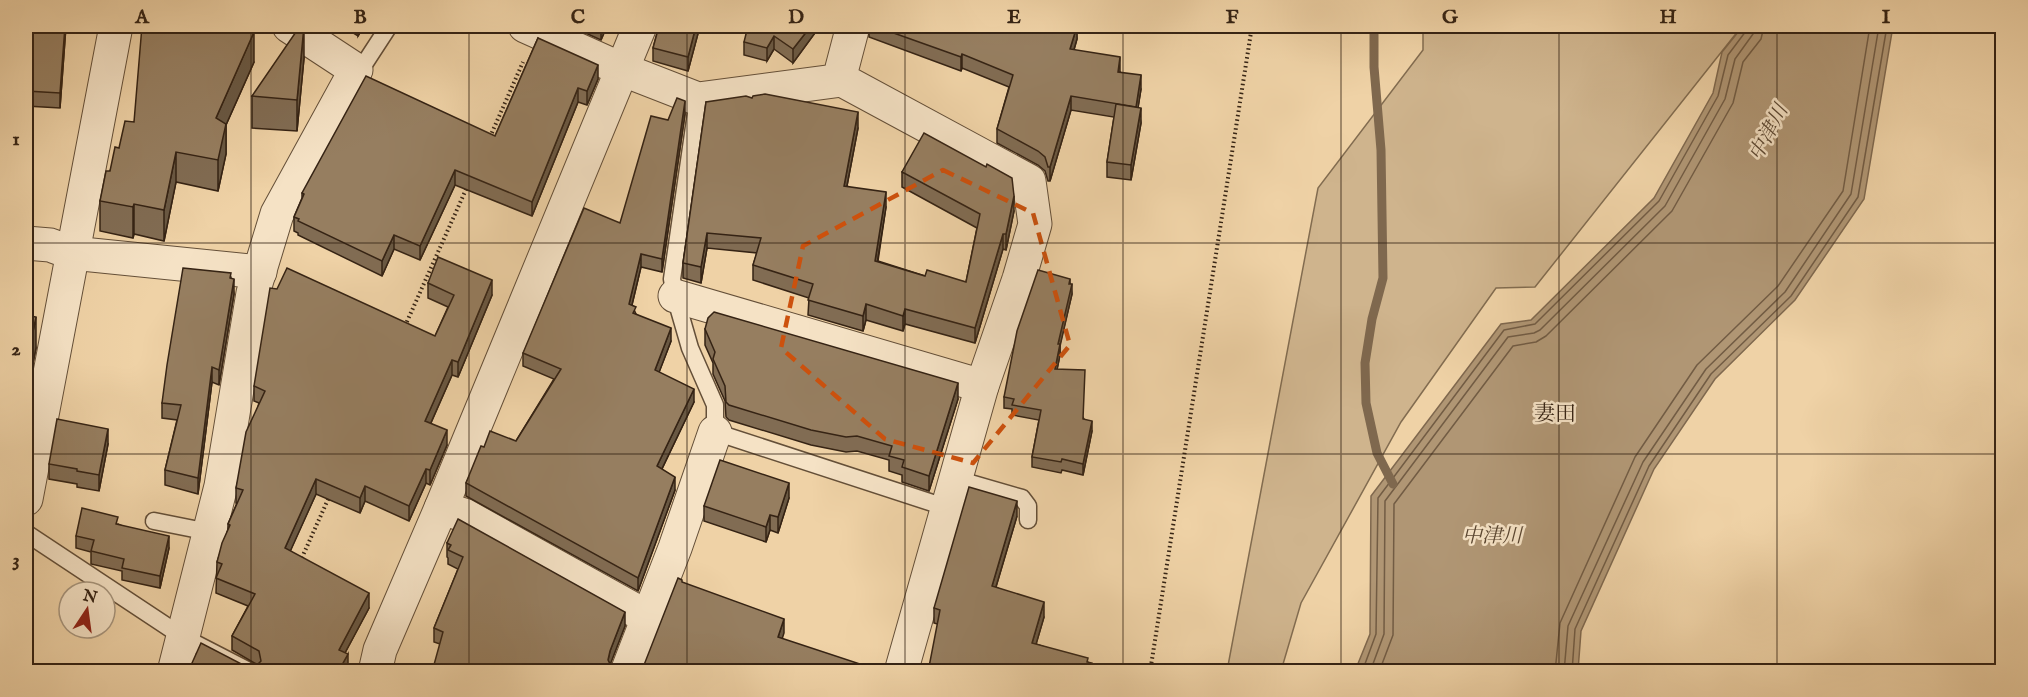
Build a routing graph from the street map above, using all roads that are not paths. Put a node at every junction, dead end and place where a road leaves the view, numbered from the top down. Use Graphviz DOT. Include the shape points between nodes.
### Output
graph roads {
  1 [pos="116,26"];
  2 [pos="289,26"];
  3 [pos="389,26"];
  4 [pos="640,26"];
  5 [pos="853,26"];
  6 [pos="531,28"];
  7 [pos="621,69"];
  8 [pos="356,70"];
  9 [pos="842,80"];
  10 [pos="698,99"];
  11 [pos="26,243"];
  12 [pos="72,253"];
  13 [pos="260,272"];
  14 [pos="675,296"];
  15 [pos="982,386"];
  16 [pos="715,432"];
  17 [pos="952,494"];
  18 [pos="26,499"];
  19 [pos="441,508"];
  20 [pos="1028,520"];
  21 [pos="154,521"];
  22 [pos="26,532"];
  23 [pos="209,532"];
  24 [pos="648,617"];
  25 [pos="183,637"];
  26 [pos="174,672"];
  27 [pos="251,672"];
  28 [pos="375,672"];
  29 [pos="627,672"];
  30 [pos="901,672"];
  1 -- 12 [label="street"];
  2 -- 8 [label="street"];
  3 -- 8 [label="lane" via="361,69"];
  4 -- 7 [label="street"];
  5 -- 9 [label="street"];
  6 -- 7 [label="street"];
  7 -- 10 [label="street"];
  7 -- 19 [label="street"];
  8 -- 13 [label="street" via="277,214"];
  9 -- 10 [label="street"];
  9 -- 15 [label="street" via="1029,181 1035,224"];
  10 -- 14 [label="lane" via="672,279"];
  11 -- 12 [label="street" via="50,245"];
  12 -- 13 [label="street"];
  12 -- 18 [label="street"];
  13 -- 23 [label="street"];
  14 -- 15 [label="street" via="790,315"];
  14 -- 16 [label="lane" via="690,348 715,405"];
  15 -- 17 [label="street"];
  16 -- 17 [label="lane"];
  16 -- 24 [label="street"];
  17 -- 20 [label="lane" via="1022,498 1028,506"];
  17 -- 30 [label="street"];
  19 -- 24 [label="street" via="464,515"];
  19 -- 28 [label="street" via="380,650"];
  21 -- 23 [label="lane"];
  22 -- 25 [label="lane"];
  23 -- 25 [label="street"];
  24 -- 29 [label="street"];
  25 -- 26 [label="street"];
  25 -- 27 [label="lane"];
}
